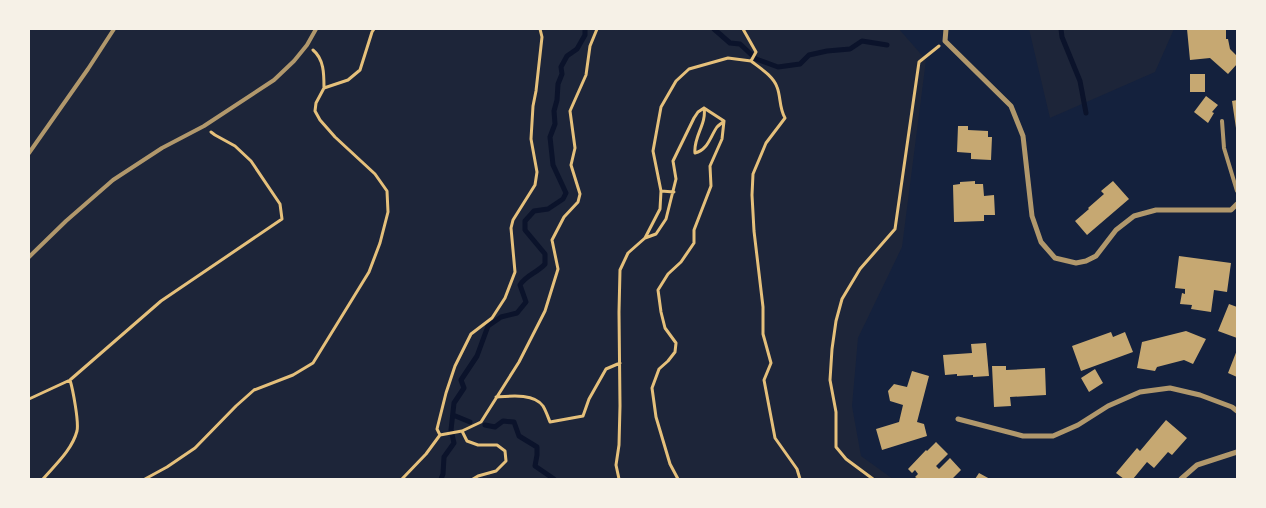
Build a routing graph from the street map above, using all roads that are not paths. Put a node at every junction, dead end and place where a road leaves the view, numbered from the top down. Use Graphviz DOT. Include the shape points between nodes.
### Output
graph roads {
  1 [pos="114,29"];
  2 [pos="316,29"];
  3 [pos="946,29"];
  4 [pos="1222,121"];
  5 [pos="29,153"];
  6 [pos="1237,191"];
  7 [pos="1237,204"];
  8 [pos="29,257"];
  9 [pos="1237,412"];
  10 [pos="958,419"];
  11 [pos="1237,452"];
  12 [pos="1181,479"];
  1 -- 5 [label="lane"];
  2 -- 8 [label="lane" via="294,61 274,80 113,180"];
  3 -- 7 [label="street" via="945,41 1011,106 1023,136 1032,216 1041,242 1055,258 1076,264 1096,256 1116,230 1134,216 1156,210 1230,210"];
  4 -- 6 [label="lane" via="1224,148"];
  9 -- 10 [label="street" via="1200,395 1170,388 1140,392 1053,436 1023,436"];
  11 -- 12 [label="street" via="1197,465"];
}
